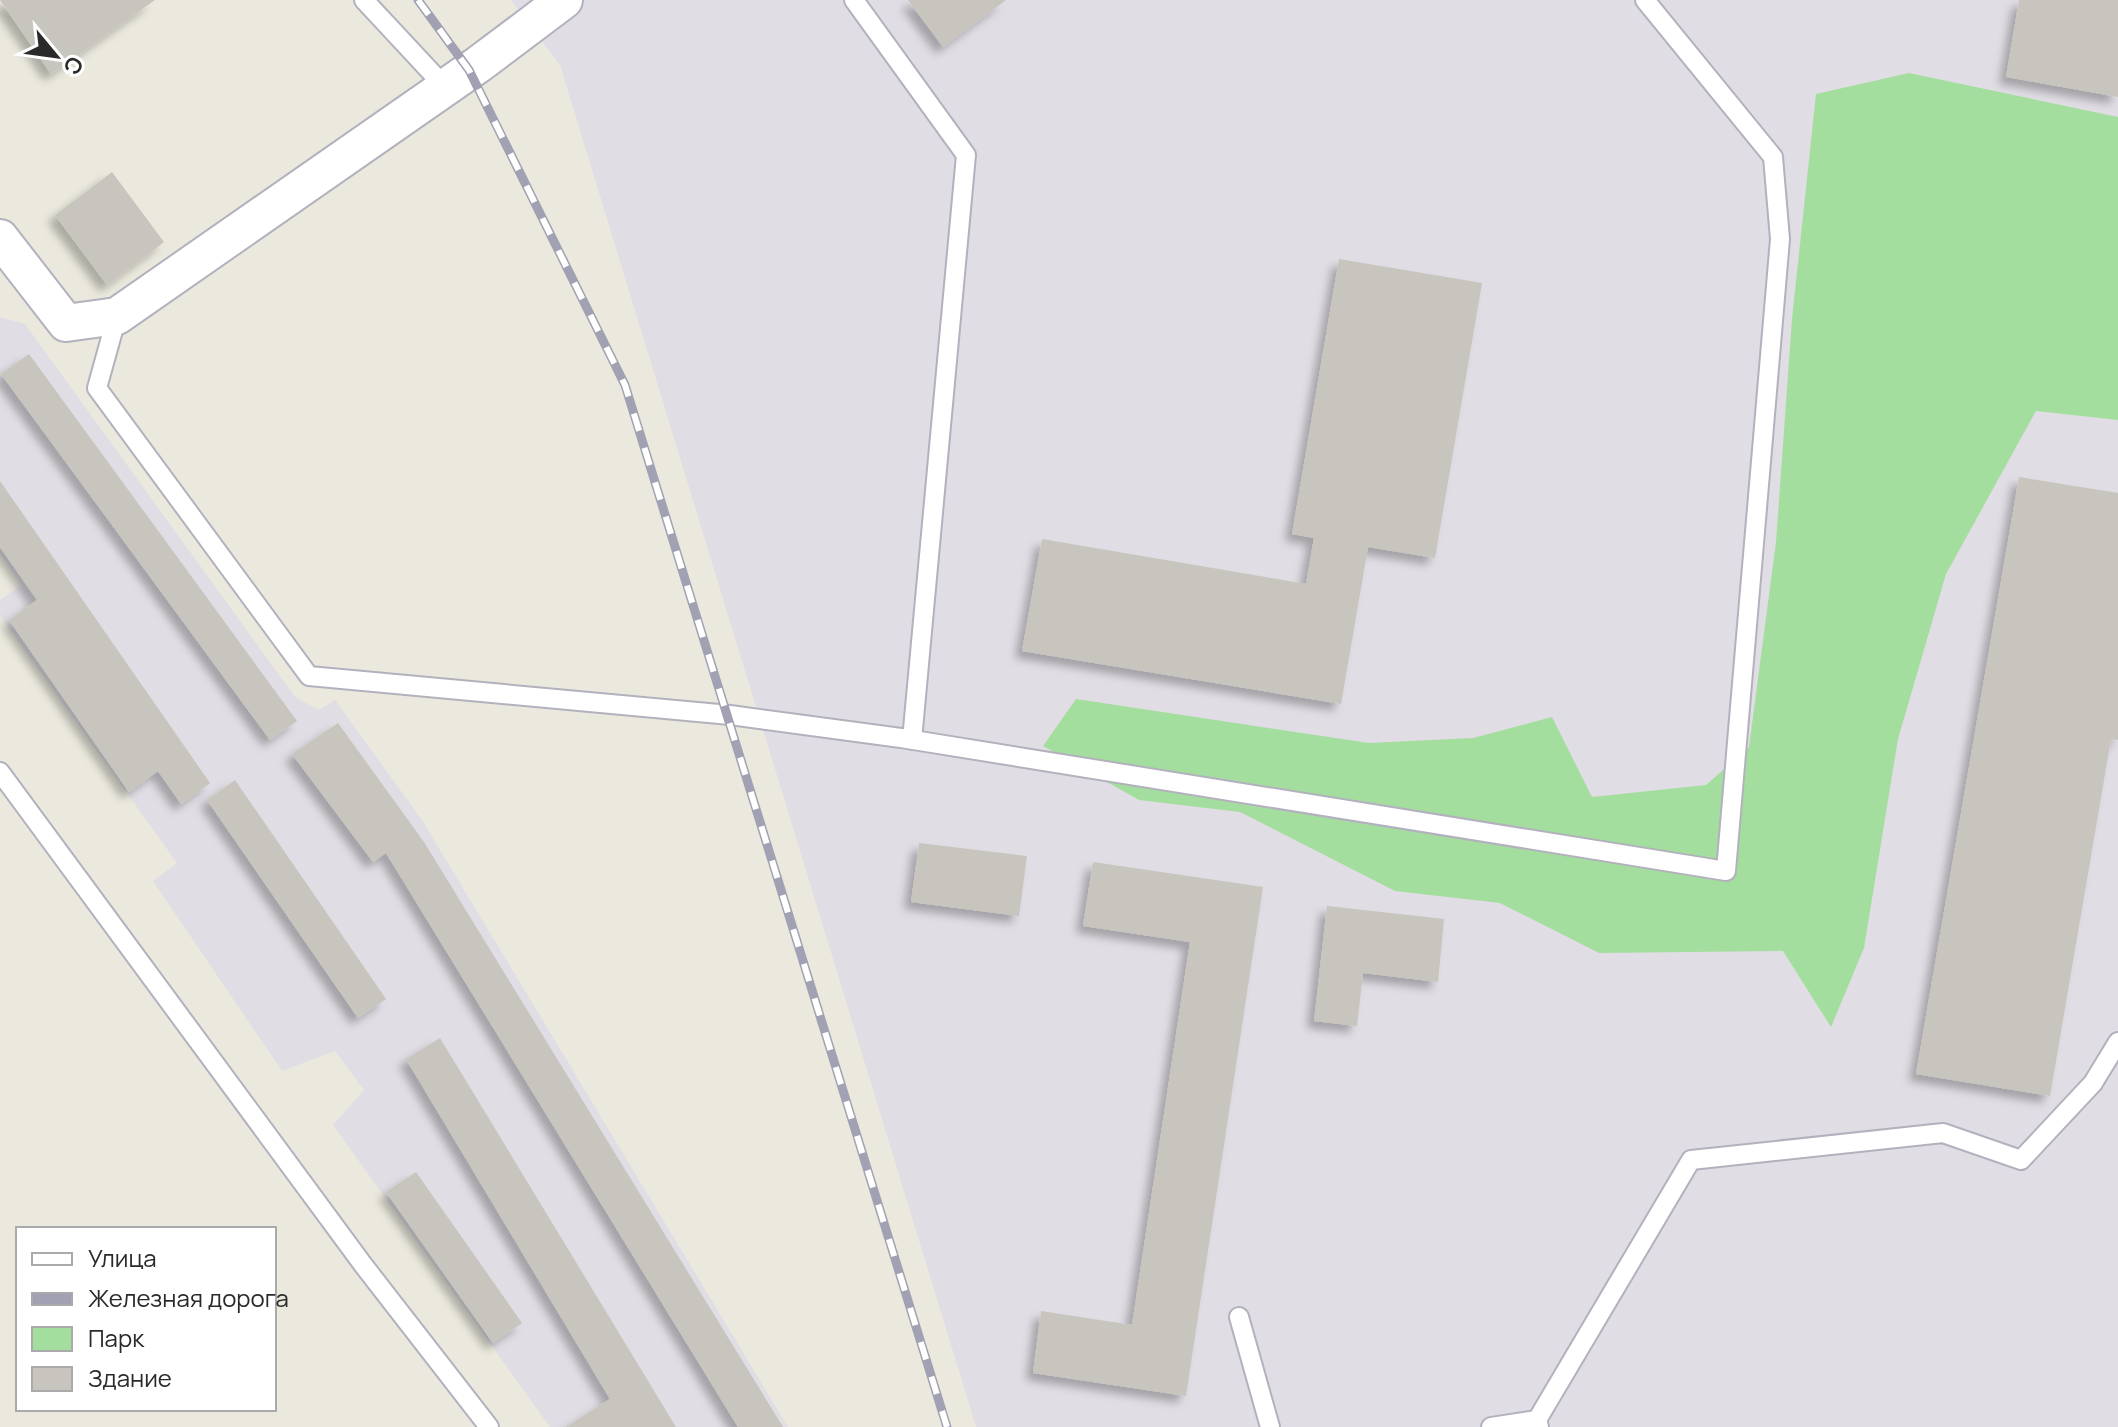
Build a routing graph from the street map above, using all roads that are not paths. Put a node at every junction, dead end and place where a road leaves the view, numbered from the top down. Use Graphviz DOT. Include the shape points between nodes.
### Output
graph roads {
  1 [pos="364,0"];
  2 [pos="564,0"];
  3 [pos="854,0"];
  4 [pos="1645,0"];
  5 [pos="445,87"];
  6 [pos="0,238"];
  7 [pos="117,316"];
  8 [pos="912,740"];
  9 [pos="0,772"];
  10 [pos="2118,1042"];
  11 [pos="1239,1317"];
  12 [pos="1538,1424"];
  13 [pos="489,1427"];
  14 [pos="1270,1427"];
  15 [pos="1491,1427"];
  1 -- 5 [label="lane"];
  2 -- 5 [label="street"];
  3 -- 8 [label="lane" via="966,155"];
  4 -- 8 [label="lane" via="1773,157 1780,239 1726,871"];
  5 -- 7 [label="street"];
  6 -- 7 [label="street" via="66,323"];
  7 -- 8 [label="lane" via="97,388 309,676 730,715"];
  9 -- 13 [label="lane"];
  10 -- 12 [label="lane" via="2093,1083 2021,1160 1943,1133 1691,1160"];
  11 -- 14 [label="lane"];
  12 -- 15 [label="lane"];
}
